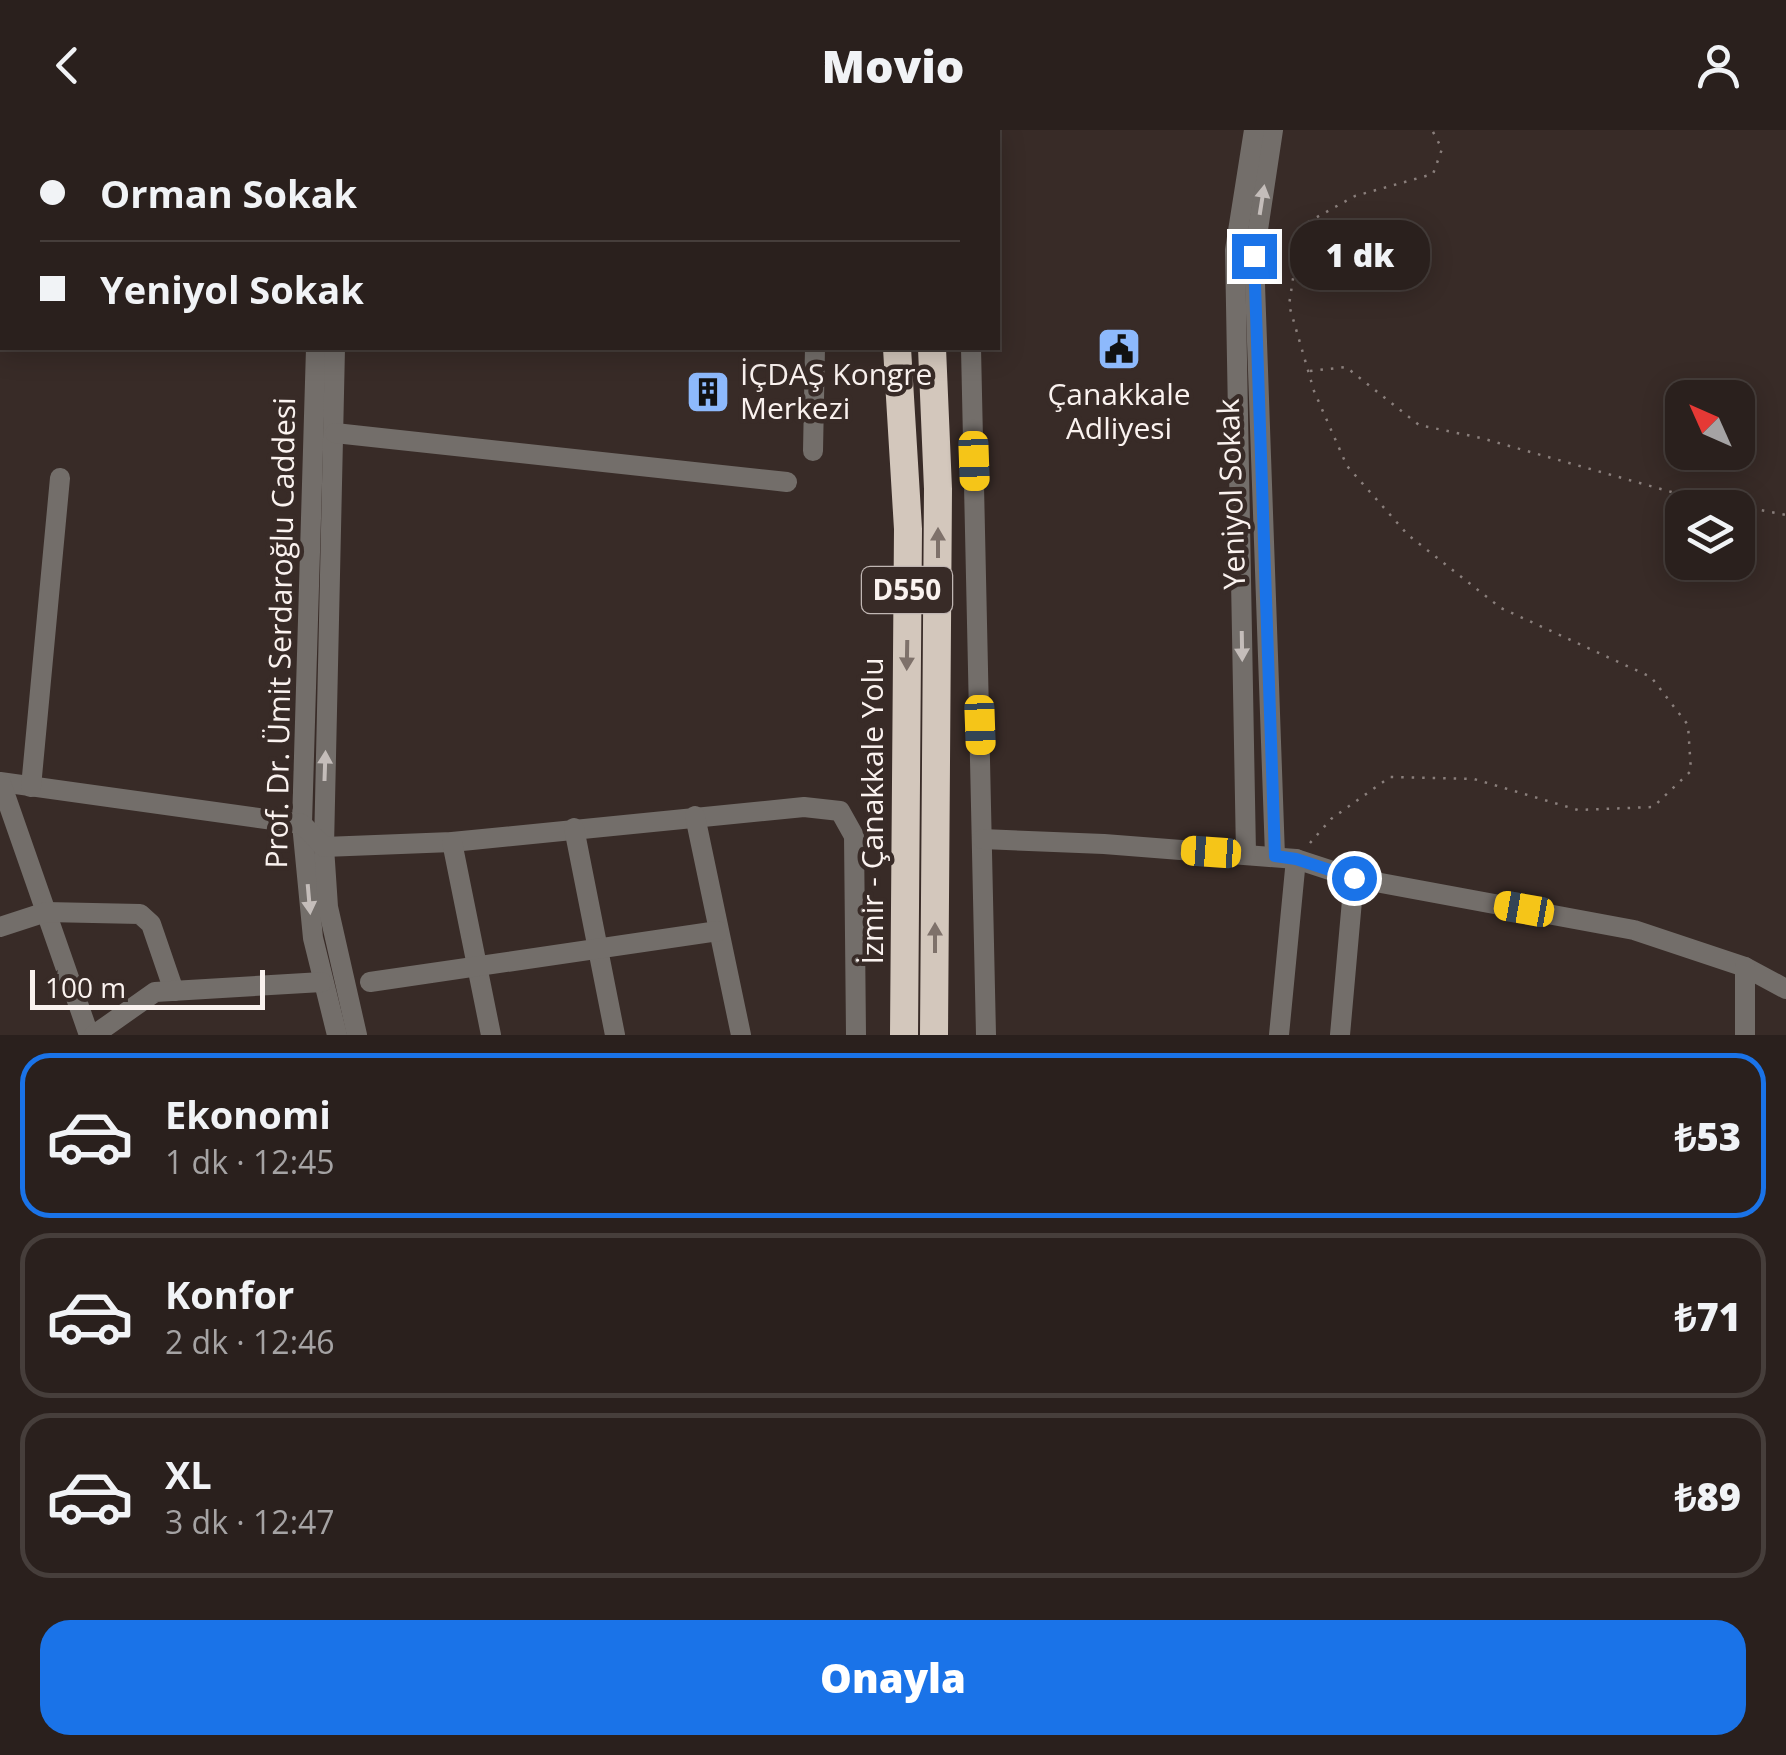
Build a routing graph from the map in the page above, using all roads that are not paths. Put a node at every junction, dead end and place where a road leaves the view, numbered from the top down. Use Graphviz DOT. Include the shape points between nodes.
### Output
graph roads {
  1 [pos="1254,130"];
  2 [pos="1273,130"];
  3 [pos="316,350"];
  4 [pos="336,350"];
  5 [pos="815,350"];
  6 [pos="898,350"];
  7 [pos="932,350"];
  8 [pos="971,350"];
  9 [pos="334,433"];
  10 [pos="813,452"];
  11 [pos="60,478"];
  12 [pos="787,482"];
  13 [pos="1,782"];
  14 [pos="31,787"];
  15 [pos="695,816"];
  16 [pos="302,824"];
  17 [pos="574,828"];
  18 [pos="982,838"];
  19 [pos="452,842"];
  20 [pos="324,847"];
  21 [pos="1246,854"];
  22 [pos="1285,858"];
  23 [pos="1354,878"];
  24 [pos="46,912"];
  25 [pos="0,926"];
  26 [pos="718,932"];
  27 [pos="598,951"];
  28 [pos="478,966"];
  29 [pos="1745,968"];
  30 [pos="322,982"];
  31 [pos="370,982"];
  32 [pos="1786,989"];
  33 [pos="174,991"];
  34 [pos="92,1035"];
  35 [pos="337,1035"];
  36 [pos="357,1035"];
  37 [pos="490,1035"];
  38 [pos="616,1035"];
  39 [pos="741,1035"];
  40 [pos="856,1035"];
  41 [pos="904,1035"];
  42 [pos="934,1035"];
  43 [pos="986,1035"];
  44 [pos="1279,1035"];
  45 [pos="1340,1035"];
  46 [pos="1745,1035"];
  1 -- 21 [label="street, Yeniyol Sokak, one-way" via="1235,250"];
  22 -- 2 [label="street, Yeniyol Sokak, one-way" via="1254,256"];
  3 -- 16 [label="street, Prof. Dr. Ümit Serdaroğlu Caddesi"];
  4 -- 9 [label="street, Prof. Dr. Ümit Serdaroğlu Caddesi"];
  5 -- 10 [label="street"];
  6 -- 41 [label="highway, İzmir - Çanakkale Yolu / D550, one-way" via="908,529"];
  42 -- 7 [label="highway, İzmir - Çanakkale Yolu / D550, one-way" via="938,488"];
  8 -- 18 [label="street"];
  9 -- 12 [label="street"];
  20 -- 9 [label="street, Prof. Dr. Ümit Serdaroğlu Caddesi, one-way"];
  11 -- 14 [label="street"];
  13 -- 14 [label="street"];
  13 -- 24 [label="street"];
  14 -- 16 [label="street"];
  15 -- 17 [label="street"];
  15 -- 26 [label="street"];
  15 -- 40 [label="street" via="804,807 840,811 854,836"];
  16 -- 20 [label="street"];
  16 -- 30 [label="street, Prof. Dr. Ümit Serdaroğlu Caddesi, one-way"];
  17 -- 19 [label="street"];
  17 -- 27 [label="street"];
  18 -- 21 [label="street"];
  18 -- 43 [label="street"];
  19 -- 20 [label="street"];
  19 -- 28 [label="street"];
  20 -- 36 [label="street, Prof. Dr. Ümit Serdaroğlu Caddesi" via="328,907"];
  21 -- 22 [label="street"];
  22 -- 23 [label="street"];
  22 -- 44 [label="street, Yeniyol Sokak"];
  23 -- 29 [label="street" via="1634,930"];
  23 -- 45 [label="street"];
  24 -- 25 [label="street"];
  24 -- 33 [label="street" via="140,914"];
  24 -- 34 [label="street"];
  26 -- 27 [label="street"];
  26 -- 39 [label="street"];
  27 -- 28 [label="street"];
  27 -- 38 [label="street"];
  28 -- 31 [label="street"];
  28 -- 37 [label="street"];
  29 -- 32 [label="street"];
  29 -- 46 [label="street"];
  30 -- 33 [label="street"];
  30 -- 35 [label="street, Prof. Dr. Ümit Serdaroğlu Caddesi"];
  33 -- 34 [label="street" via="155,992"];
}
